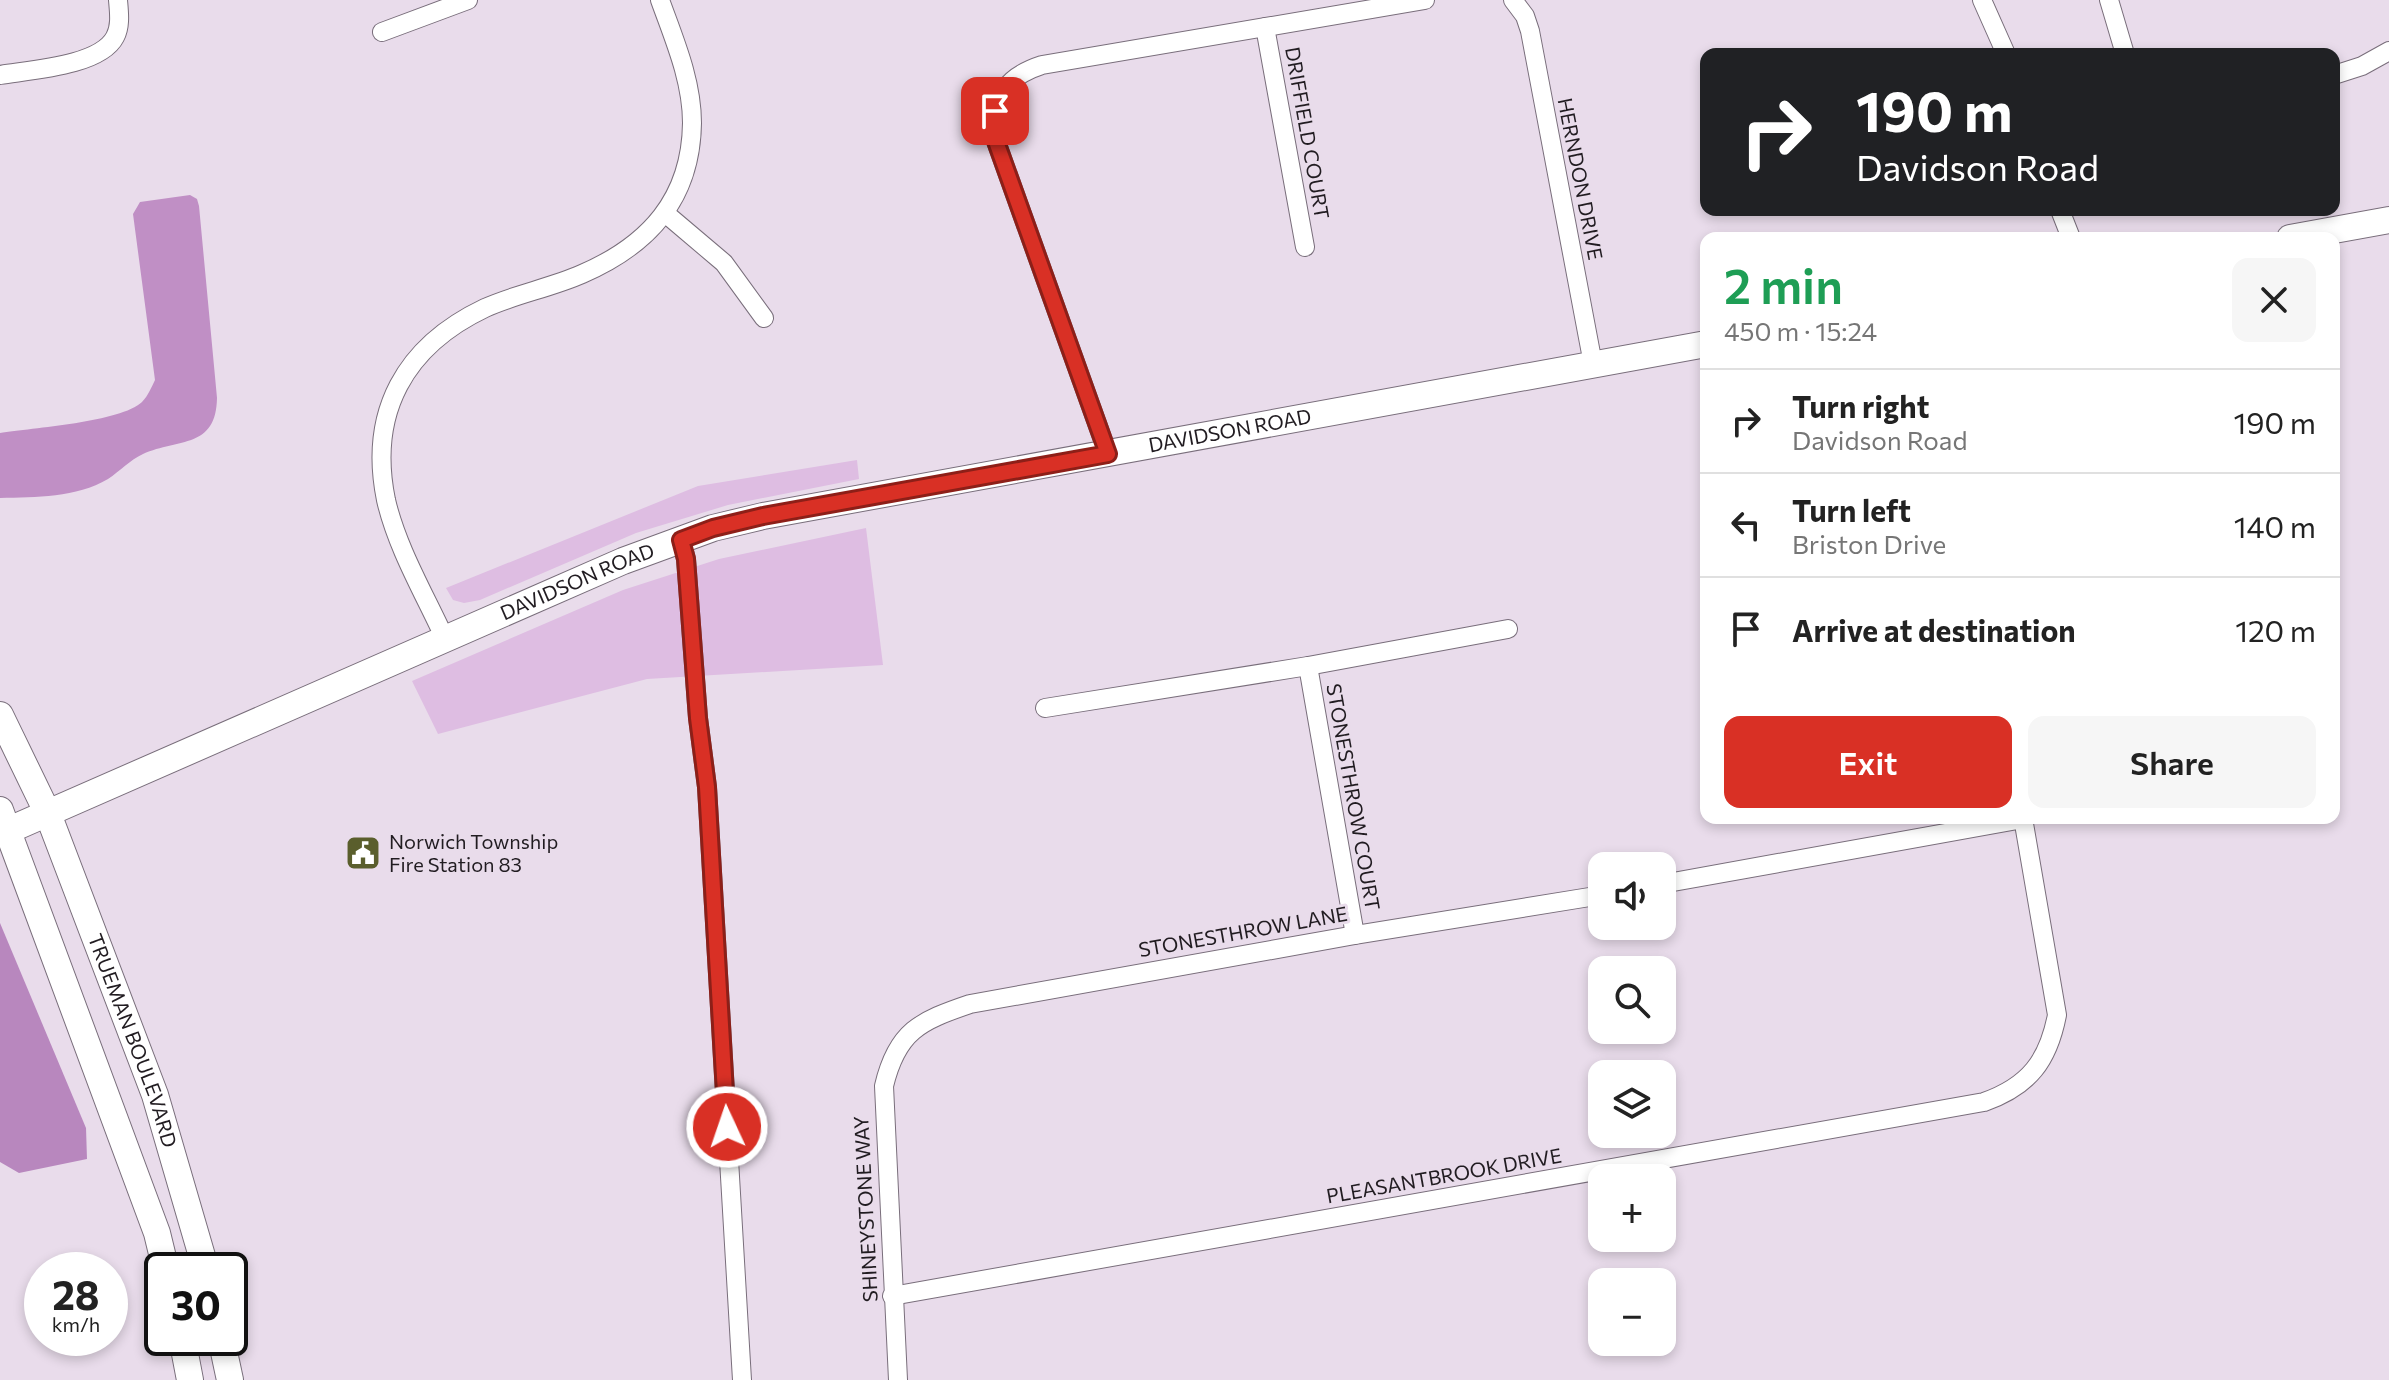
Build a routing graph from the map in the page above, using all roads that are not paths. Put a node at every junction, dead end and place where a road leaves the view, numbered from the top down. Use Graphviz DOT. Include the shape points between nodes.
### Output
graph roads {
  1 [pos="118,0"];
  2 [pos="468,0"];
  3 [pos="660,0"];
  4 [pos="1425,0"];
  5 [pos="1982,0"];
  6 [pos="2109,0"];
  7 [pos="1515,2"];
  8 [pos="1265,27"];
  9 [pos="382,32"];
  10 [pos="2003,48"];
  11 [pos="2123,48"];
  12 [pos="2389,51"];
  13 [pos="2340,73"];
  14 [pos="0,75"];
  15 [pos="665,213"];
  16 [pos="2389,220"];
  17 [pos="2323,232"];
  18 [pos="1305,247"];
  19 [pos="764,318"];
  20 [pos="1700,345"];
  21 [pos="1593,364"];
  22 [pos="1108,454"];
  23 [pos="681,540"];
  24 [pos="1508,629"];
  25 [pos="445,639"];
  26 [pos="1308,666"];
  27 [pos="1045,708"];
  28 [pos="0,715"];
  29 [pos="48,814"];
  30 [pos="3,824"];
  31 [pos="1995,824"];
  32 [pos="2024,824"];
  33 [pos="1676,881"];
  34 [pos="1588,897"];
  35 [pos="1355,935"];
  36 [pos="903,1041"];
  37 [pos="162,1252"];
  38 [pos="201,1252"];
  39 [pos="892,1296"];
  40 [pos="185,1356"];
  41 [pos="225,1356"];
  42 [pos="190,1380"];
  43 [pos="230,1380"];
  44 [pos="742,1380"];
  45 [pos="898,1380"];
  1 -- 14 [label="street" via="116,35 88,59"];
  2 -- 9 [label="street"];
  3 -- 15 [label="street" via="684,68 692,123 685,169"];
  4 -- 8 [label="street"];
  5 -- 10 [label="street"];
  6 -- 11 [label="street"];
  7 -- 21 [label="street, HERNDON DRIVE" via="1530,31"];
  8 -- 18 [label="street, DRIFFIELD COURT"];
  8 -- 22 [label="street" via="1032,68 1006,87 995,111 993,133"];
  12 -- 13 [label="street"];
  15 -- 19 [label="street" via="724,263"];
  15 -- 25 [label="street" via="615,257 454,325 430,343 399,382 381,442 386,499"];
  16 -- 17 [label="main road"];
  20 -- 21 [label="main road, DAVIDSON ROAD"];
  21 -- 22 [label="main road, DAVIDSON ROAD"];
  22 -- 23 [label="main road, DAVIDSON ROAD" via="763,516"];
  23 -- 25 [label="main road, DAVIDSON ROAD"];
  23 -- 44 [label="street" via="707,787"];
  24 -- 26 [label="street"];
  25 -- 29 [label="main road, DAVIDSON ROAD"];
  26 -- 27 [label="street"];
  26 -- 35 [label="street, STONESTHROW COURT"];
  28 -- 29 [label="main road, TRUEMAN BOULEVARD"];
  29 -- 30 [label="main road, DAVIDSON ROAD"];
  29 -- 38 [label="main road, TRUEMAN BOULEVARD" via="155,1095"];
  30 -- 37 [label="main road"];
  31 -- 33 [label="street"];
  32 -- 39 [label="street, PLEASANTBROOK DRIVE" via="2057,1015 2039,1065 2004,1095"];
  34 -- 35 [label="street, STONESTHROW LANE"];
  35 -- 36 [label="street, STONESTHROW LANE" via="970,1004 927,1019"];
  36 -- 39 [label="street, SHINEYSTONE WAY" via="887,1071 883,1095"];
  39 -- 45 [label="street, SHINEYSTONE WAY"];
  40 -- 42 [label="main road"];
  41 -- 43 [label="main road"];
}
